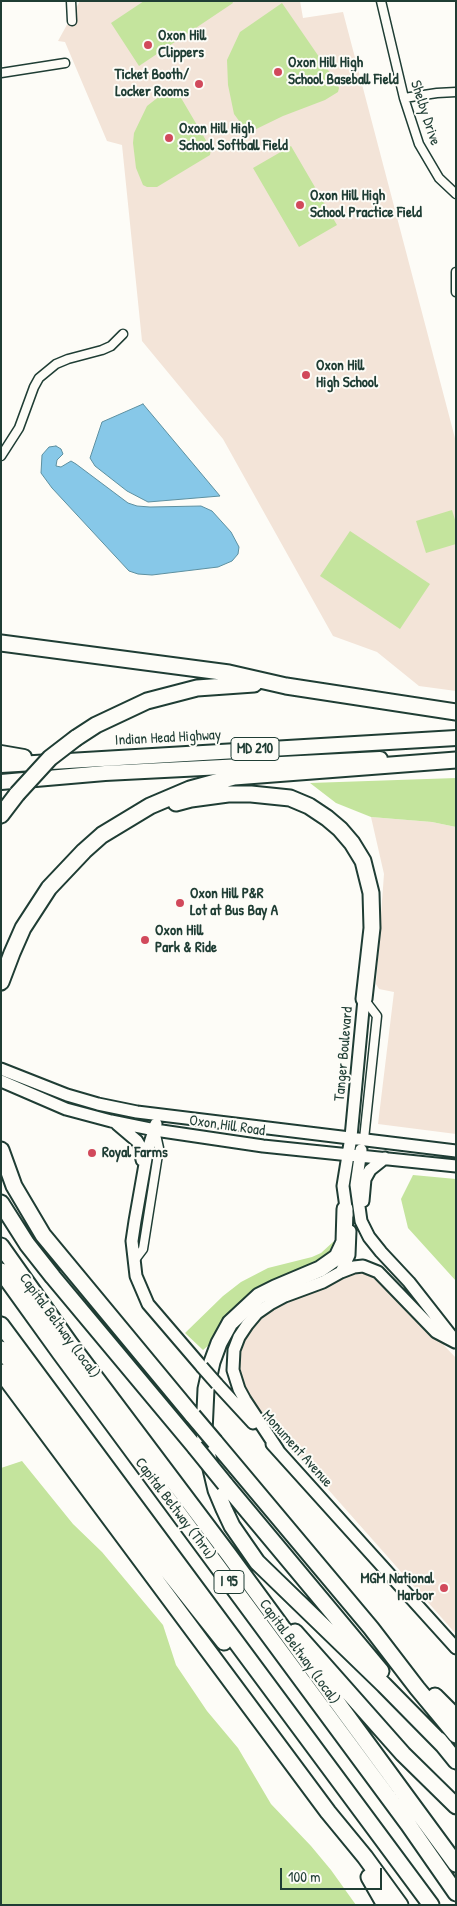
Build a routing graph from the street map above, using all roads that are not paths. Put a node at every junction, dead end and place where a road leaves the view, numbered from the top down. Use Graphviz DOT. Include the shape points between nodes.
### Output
graph roads {
  1 [pos="71,1"];
  2 [pos="381,1"];
  3 [pos="72,21"];
  4 [pos="65,63"];
  5 [pos="1,74"];
  6 [pos="456,92"];
  7 [pos="404,98"];
  8 [pos="456,194"];
  9 [pos="456,272"];
  10 [pos="456,292"];
  11 [pos="123,334"];
  12 [pos="1,456"];
  13 [pos="1,643"];
  14 [pos="286,686"];
  15 [pos="456,712"];
  16 [pos="456,738"];
  17 [pos="1,753"];
  18 [pos="456,756"];
  19 [pos="456,760"];
  20 [pos="55,761"];
  21 [pos="1,765"];
  22 [pos="24,779"];
  23 [pos="1,782"];
  24 [pos="1,787"];
  25 [pos="1,815"];
  26 [pos="122,822"];
  27 [pos="1,982"];
  28 [pos="364,999"];
  29 [pos="1,1070"];
  30 [pos="1,1081"];
  31 [pos="158,1115"];
  32 [pos="111,1121"];
  33 [pos="155,1130"];
  34 [pos="351,1137"];
  35 [pos="364,1139"];
  36 [pos="1,1150"];
  37 [pos="456,1150"];
  38 [pos="354,1155"];
  39 [pos="385,1158"];
  40 [pos="456,1166"];
  41 [pos="143,1171"];
  42 [pos="1,1203"];
  43 [pos="345,1208"];
  44 [pos="369,1237"];
  45 [pos="1,1246"];
  46 [pos="134,1261"];
  47 [pos="1,1271"];
  48 [pos="341,1272"];
  49 [pos="1,1325"];
  50 [pos="456,1342"];
  51 [pos="1,1349"];
  52 [pos="1,1372"];
  53 [pos="278,1450"];
  54 [pos="229,1555"];
  55 [pos="371,1628"];
  56 [pos="456,1648"];
  57 [pos="364,1711"];
  58 [pos="456,1717"];
  59 [pos="456,1735"];
  60 [pos="445,1747"];
  61 [pos="456,1761"];
  62 [pos="456,1798"];
  63 [pos="456,1806"];
  64 [pos="359,1807"];
  65 [pos="328,1812"];
  66 [pos="456,1864"];
  67 [pos="456,1893"];
  68 [pos="385,1905"];
  69 [pos="400,1905"];
  70 [pos="430,1905"];
  1 -- 3 [label="street"];
  2 -- 7 [label="street, Shelby Drive"];
  4 -- 5 [label="street"];
  6 -- 7 [label="street"];
  7 -- 8 [label="street, Shelby Drive" via="429,164"];
  9 -- 10 [label="street"];
  11 -- 12 [label="street" via="111,346 56,364 39,378 19,428"];
  13 -- 14 [label="highway" via="229,673"];
  14 -- 15 [label="highway"];
  14 -- 25 [label="highway, bridge" via="254,684 197,688 123,711 96,725 50,758"];
  16 -- 20 [label="highway, Indian Head Highway / MD 210"];
  17 -- 20 [label="highway"];
  18 -- 22 [label="highway, Indian Head Highway / MD 210"];
  19 -- 26 [label="highway" via="234,777 190,789"];
  20 -- 21 [label="highway, Indian Head Highway / MD 210"];
  22 -- 23 [label="highway, Indian Head Highway / MD 210"];
  22 -- 24 [label="highway"];
  26 -- 27 [label="highway" via="84,851 49,888 23,928"];
  26 -- 28 [label="highway" via="191,799 236,794 290,798 327,818 352,843 368,876 373,908"];
  28 -- 34 [label="main road, Tanger Boulevard"];
  28 -- 35 [label="street, Tanger Boulevard" via="377,1016"];
  29 -- 31 [label="main road, Oxon Hill Road" via="84,1100"];
  30 -- 32 [label="main road, Oxon Hill Road" via="51,1103"];
  31 -- 33 [label="main road, Monument Avenue"];
  31 -- 34 [label="main road, Oxon Hill Road"];
  32 -- 33 [label="main road, Oxon Hill Road"];
  32 -- 41 [label="main road" via="124,1128 139,1144"];
  33 -- 38 [label="main road, Oxon Hill Road"];
  33 -- 41 [label="main road, Monument Avenue"];
  33 -- 46 [label="street, Monument Avenue" via="159,1148 143,1249"];
  34 -- 35 [label="main road, Oxon Hill Road"];
  34 -- 38 [label="main road, Tanger Boulevard"];
  35 -- 37 [label="main road, Oxon Hill Road"];
  35 -- 38 [label="main road"];
  36 -- 55 [label="highway, bridge" via="14,1186 43,1235"];
  38 -- 39 [label="main road, Oxon Hill Road"];
  38 -- 43 [label="main road" via="343,1186"];
  38 -- 44 [label="main road" via="357,1203"];
  39 -- 40 [label="main road, Oxon Hill Road"];
  39 -- 44 [label="main road" via="370,1170 364,1186 363,1208"];
  41 -- 46 [label="main road, Monument Avenue" via="132,1241"];
  42 -- 60 [label="highway, bridge" via="53,1277"];
  43 -- 48 [label="main road" via="351,1248"];
  43 -- 60 [label="highway" via="344,1242 337,1256 320,1269 259,1296 230,1323 212,1362 206,1389 206,1452 224,1509 257,1562"];
  44 -- 50 [label="main road"];
  45 -- 54 [label="highway, Capital Beltway (Local) / I 95"];
  46 -- 53 [label="main road, Monument Avenue, bridge" via="139,1285 148,1304"];
  47 -- 67 [label="highway, Capital Beltway (Thru) / I 95"];
  48 -- 50 [label="main road" via="362,1266 378,1272 436,1332"];
  48 -- 53 [label="main road" via="270,1304 257,1314 239,1337 233,1359 239,1389"];
  49 -- 64 [label="highway, Capital Beltway (Thru) / I 95"];
  51 -- 64 [label="highway" via="150,1550"];
  52 -- 65 [label="highway"];
  53 -- 56 [label="main road, Monument Avenue"];
  54 -- 57 [label="highway"];
  54 -- 66 [label="highway, Capital Beltway (Local) / I 95"];
  55 -- 58 [label="highway"];
  55 -- 59 [label="highway"];
  57 -- 62 [label="highway"];
  57 -- 63 [label="highway"];
  60 -- 61 [label="highway"];
  64 -- 70 [label="highway, Capital Beltway (Thru) / I 95"];
  65 -- 68 [label="highway"];
  65 -- 69 [label="highway"];
}
